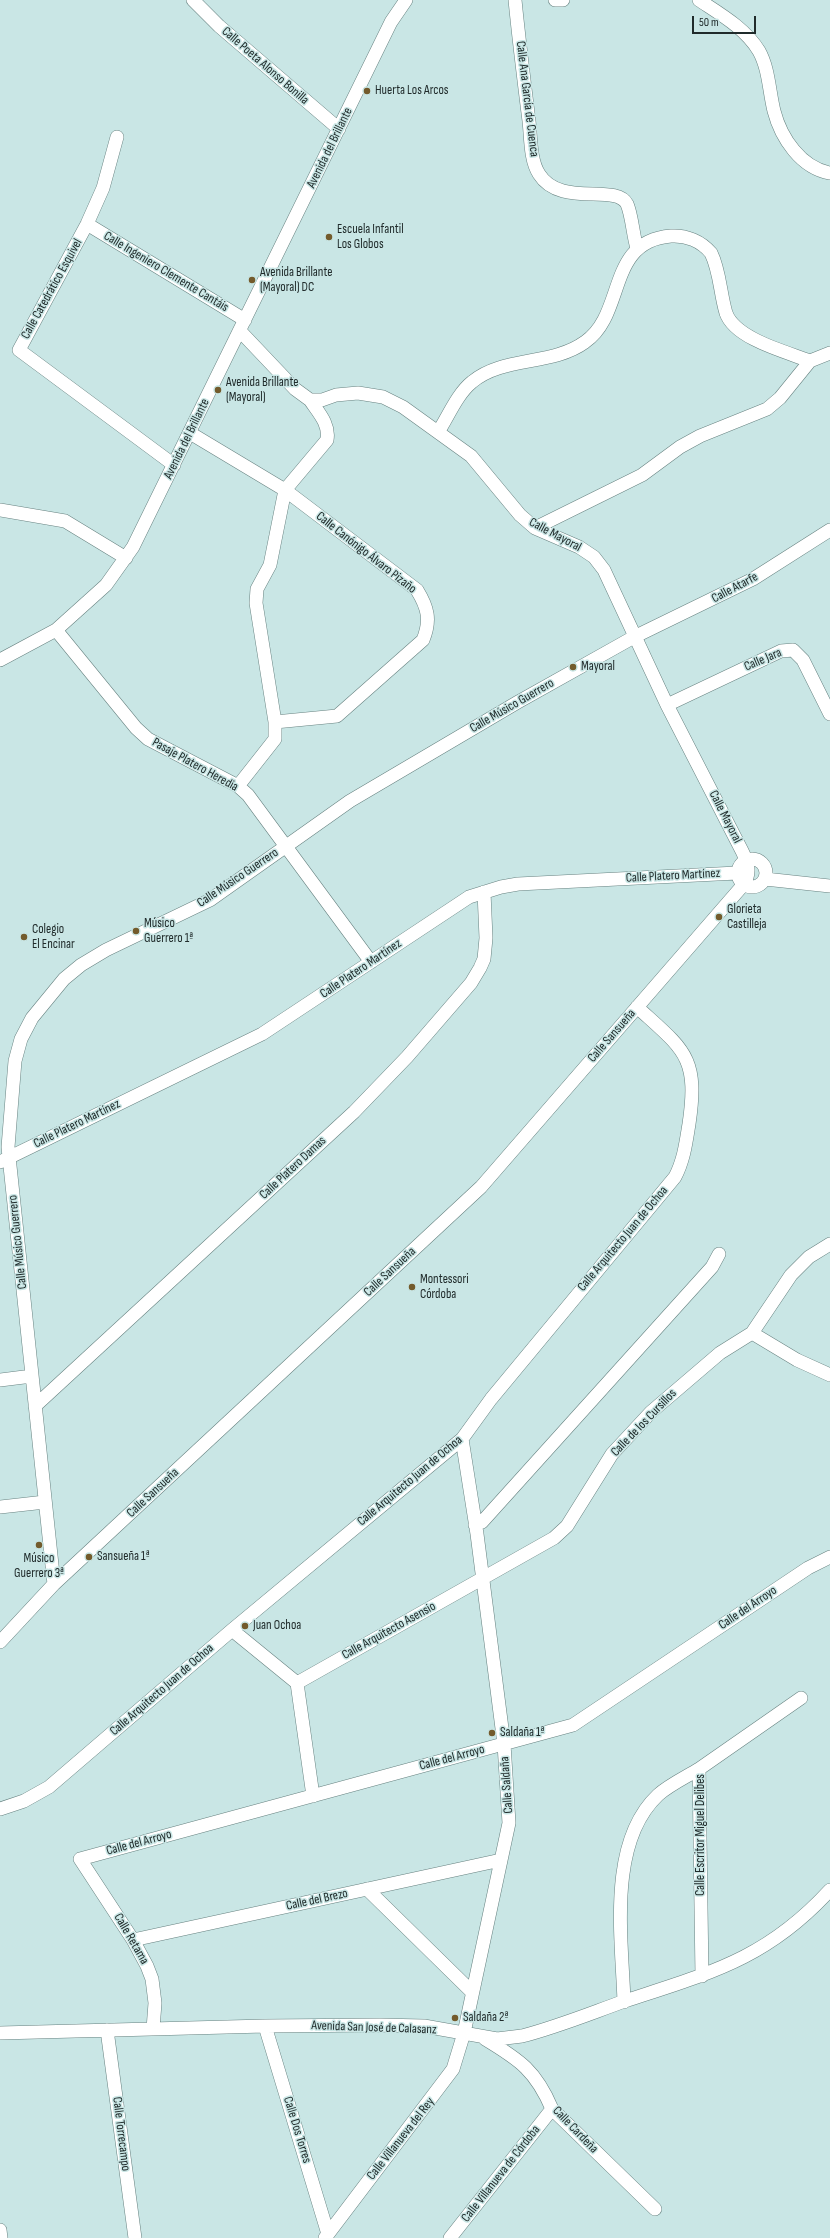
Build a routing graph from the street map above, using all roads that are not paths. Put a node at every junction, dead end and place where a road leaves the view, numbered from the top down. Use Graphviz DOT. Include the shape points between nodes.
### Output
graph roads {
  1 [pos="193,0"];
  2 [pos="406,0"];
  3 [pos="515,0"];
  4 [pos="555,0"];
  5 [pos="563,0"];
  6 [pos="699,0"];
  7 [pos="339,129"];
  8 [pos="117,137"];
  9 [pos="830,174"];
  10 [pos="87,224"];
  11 [pos="637,248"];
  12 [pos="242,326"];
  13 [pos="830,353"];
  14 [pos="810,361"];
  15 [pos="310,400"];
  16 [pos="438,432"];
  17 [pos="190,433"];
  18 [pos="174,465"];
  19 [pos="286,490"];
  20 [pos="0,510"];
  21 [pos="535,528"];
  22 [pos="830,530"];
  23 [pos="126,558"];
  24 [pos="56,630"];
  25 [pos="634,637"];
  26 [pos="0,660"];
  27 [pos="667,705"];
  28 [pos="830,714"];
  29 [pos="275,722"];
  30 [pos="238,786"];
  31 [pos="286,846"];
  32 [pos="744,872"];
  33 [pos="765,879"];
  34 [pos="830,886"];
  35 [pos="484,892"];
  36 [pos="371,962"];
  37 [pos="638,1007"];
  38 [pos="4,1160"];
  39 [pos="830,1244"];
  40 [pos="718,1254"];
  41 [pos="752,1334"];
  42 [pos="830,1375"];
  43 [pos="32,1376"];
  44 [pos="0,1380"];
  45 [pos="35,1406"];
  46 [pos="462,1439"];
  47 [pos="45,1502"];
  48 [pos="0,1507"];
  49 [pos="475,1525"];
  50 [pos="830,1557"];
  51 [pos="482,1579"];
  52 [pos="54,1584"];
  53 [pos="232,1630"];
  54 [pos="0,1642"];
  55 [pos="297,1683"];
  56 [pos="801,1698"];
  57 [pos="504,1744"];
  58 [pos="699,1769"];
  59 [pos="313,1796"];
  60 [pos="0,1809"];
  61 [pos="80,1859"];
  62 [pos="501,1860"];
  63 [pos="367,1889"];
  64 [pos="830,1890"];
  65 [pos="133,1940"];
  66 [pos="702,1976"];
  67 [pos="472,1992"];
  68 [pos="624,2002"];
  69 [pos="265,2026"];
  70 [pos="153,2028"];
  71 [pos="107,2030"];
  72 [pos="0,2033"];
  73 [pos="464,2033"];
  74 [pos="480,2036"];
  75 [pos="552,2109"];
  76 [pos="655,2209"];
  77 [pos="0,2230"];
  78 [pos="327,2236"];
  79 [pos="1,2238"];
  80 [pos="135,2238"];
  81 [pos="450,2238"];
  1 -- 7 [label="street, Calle Poeta Alonso Bonilla" via="219,26"];
  2 -- 7 [label="street, Avenida del Brillante" via="391,22"];
  3 -- 11 [label="street, Calle Ana García de Cuenca" via="532,149 538,174 562,192 608,195 623,200 628,208"];
  4 -- 5 [label="street"];
  6 -- 9 [label="street" via="742,30 759,51 768,74 774,111 786,140 801,159 820,172"];
  7 -- 12 [label="street, Avenida del Brillante"];
  8 -- 10 [label="street, Calle Catedrático Esquivel" via="102,188"];
  10 -- 12 [label="street, Calle Ingeniero Clemente Cantáis"];
  10 -- 18 [label="street, Calle Catedrático Esquivel" via="19,350"];
  11 -- 14 [label="street" via="654,239 672,236 691,239 705,246 714,260 727,315 736,328"];
  11 -- 16 [label="street" via="623,268 606,313 592,336 570,350 494,370 482,376 471,383"];
  12 -- 15 [label="street" via="295,389"];
  12 -- 17 [label="street, Avenida del Brillante"];
  13 -- 14 [label="street"];
  14 -- 21 [label="street" via="780,398 767,409 700,436 680,447 642,475"];
  15 -- 16 [label="street, Calle Mayoral" via="358,393 383,397 403,407"];
  15 -- 19 [label="street" via="326,424 327,440"];
  16 -- 21 [label="street, Calle Mayoral" via="471,456 520,515"];
  17 -- 18 [label="street, Avenida del Brillante"];
  17 -- 19 [label="street, Calle Canónigo Álvaro Pizaño"];
  18 -- 23 [label="street, Avenida del Brillante"];
  19 -- 29 [label="street" via="270,565 257,588 256,603"];
  19 -- 29 [label="street, Calle Canónigo Álvaro Pizaño" via="417,590 425,602 429,615 424,640 337,716"];
  20 -- 23 [label="street" via="65,521"];
  21 -- 25 [label="street, Calle Mayoral" via="579,547 594,557 604,570"];
  22 -- 25 [label="street, Calle Atarfe" via="731,592"];
  23 -- 24 [label="street, Avenida del Brillante" via="106,585"];
  24 -- 26 [label="street, Avenida del Brillante"];
  24 -- 30 [label="street, Pasaje Platero Heredia" via="136,728 148,739"];
  25 -- 27 [label="street, Calle Mayoral"];
  25 -- 31 [label="street, Calle Músico Guerrero" via="350,801"];
  27 -- 28 [label="street, Calle Jara" via="781,650 793,650 803,660"];
  27 -- 32 [label="street, Calle Mayoral"];
  29 -- 30 [label="street" via="275,738"];
  30 -- 31 [label="street, Pasaje Platero Heredia" via="248,795"];
  31 -- 36 [label="street, Pasaje Platero Heredia"];
  31 -- 38 [label="street, Calle Músico Guerrero" via="210,900 106,950 64,979 32,1018 21,1039 15,1061"];
  32 -- 33 [label="street, Calle Platero Martínez" via="755,886"];
  32 -- 33 [label="street" via="757,860 764,868"];
  32 -- 35 [label="street, Calle Platero Martínez" via="518,884"];
  32 -- 37 [label="street, Calle Sansueña"];
  33 -- 34 [label="street"];
  35 -- 36 [label="street, Calle Platero Martínez" via="457,904"];
  35 -- 45 [label="street, Calle Platero Damas" via="486,938 480,968 407,1057 354,1112"];
  36 -- 38 [label="street, Calle Platero Martínez" via="262,1034"];
  37 -- 46 [label="street, Calle Arquitecto Juan de Ochoa" via="675,1041 691,1071 693,1096 686,1147 679,1169 491,1399"];
  37 -- 52 [label="street, Calle Sansueña" via="481,1187"];
  38 -- 43 [label="street, Calle Músico Guerrero"];
  39 -- 41 [label="street" via="809,1258 792,1275"];
  40 -- 49 [label="street" via="712,1267 482,1522"];
  41 -- 42 [label="street" via="797,1360"];
  41 -- 51 [label="street, Calle de los Cursillos" via="720,1352 651,1412 612,1454 566,1526 554,1538"];
  43 -- 44 [label="street"];
  43 -- 45 [label="street, Calle Músico Guerrero"];
  45 -- 47 [label="street, Calle Músico Guerrero"];
  46 -- 49 [label="street, Calle Saldaña"];
  46 -- 53 [label="street, Calle Arquitecto Juan de Ochoa"];
  47 -- 48 [label="street"];
  47 -- 52 [label="street, Calle Músico Guerrero"];
  49 -- 51 [label="street, Calle Saldaña"];
  50 -- 57 [label="street, Calle del Arroyo" via="808,1568 582,1720 562,1729"];
  51 -- 55 [label="street, Calle Arquitecto Asensio"];
  51 -- 57 [label="street, Calle Saldaña"];
  52 -- 54 [label="street, Calle Sansueña"];
  53 -- 55 [label="street"];
  53 -- 60 [label="street, Calle Arquitecto Juan de Ochoa" via="49,1787 24,1801"];
  55 -- 59 [label="street"];
  56 -- 58 [label="street, Calle Escritor Miguel Delibes"];
  57 -- 59 [label="street, Calle del Arroyo"];
  57 -- 62 [label="street, Calle Saldaña" via="509,1823"];
  58 -- 66 [label="street, Calle Escritor Miguel Delibes"];
  58 -- 68 [label="street" via="658,1795 636,1825 630,1842 621,1881"];
  59 -- 61 [label="street, Calle del Arroyo"];
  61 -- 65 [label="street, Calle Retama"];
  62 -- 63 [label="street, Calle del Brezo"];
  62 -- 67 [label="street, Calle Saldaña"];
  63 -- 65 [label="street, Calle del Brezo"];
  63 -- 67 [label="street"];
  64 -- 66 [label="street, Avenida San José de Calasanz" via="797,1923 773,1942 727,1967"];
  65 -- 70 [label="street, Calle Retama" via="152,1980 155,2002"];
  66 -- 68 [label="street, Avenida San José de Calasanz"];
  67 -- 73 [label="street, Calle Saldaña"];
  68 -- 74 [label="street, Avenida San José de Calasanz" via="522,2036 497,2039"];
  69 -- 70 [label="street, Avenida San José de Calasanz"];
  69 -- 73 [label="street, Avenida San José de Calasanz" via="411,2026"];
  69 -- 78 [label="street, Calle Dos Torres"];
  70 -- 71 [label="street, Avenida San José de Calasanz"];
  71 -- 72 [label="street, Avenida San José de Calasanz"];
  71 -- 80 [label="street, Calle Torrecampo"];
  73 -- 74 [label="street, Avenida San José de Calasanz"];
  73 -- 78 [label="street, Calle Villanueva del Rey" via="453,2069 443,2085"];
  74 -- 75 [label="street, Calle Cardeña" via="526,2066 543,2087"];
  75 -- 76 [label="street, Calle Cardeña"];
  75 -- 81 [label="street, Calle Villanueva de Córdoba"];
  77 -- 79 [label="street"];
}
